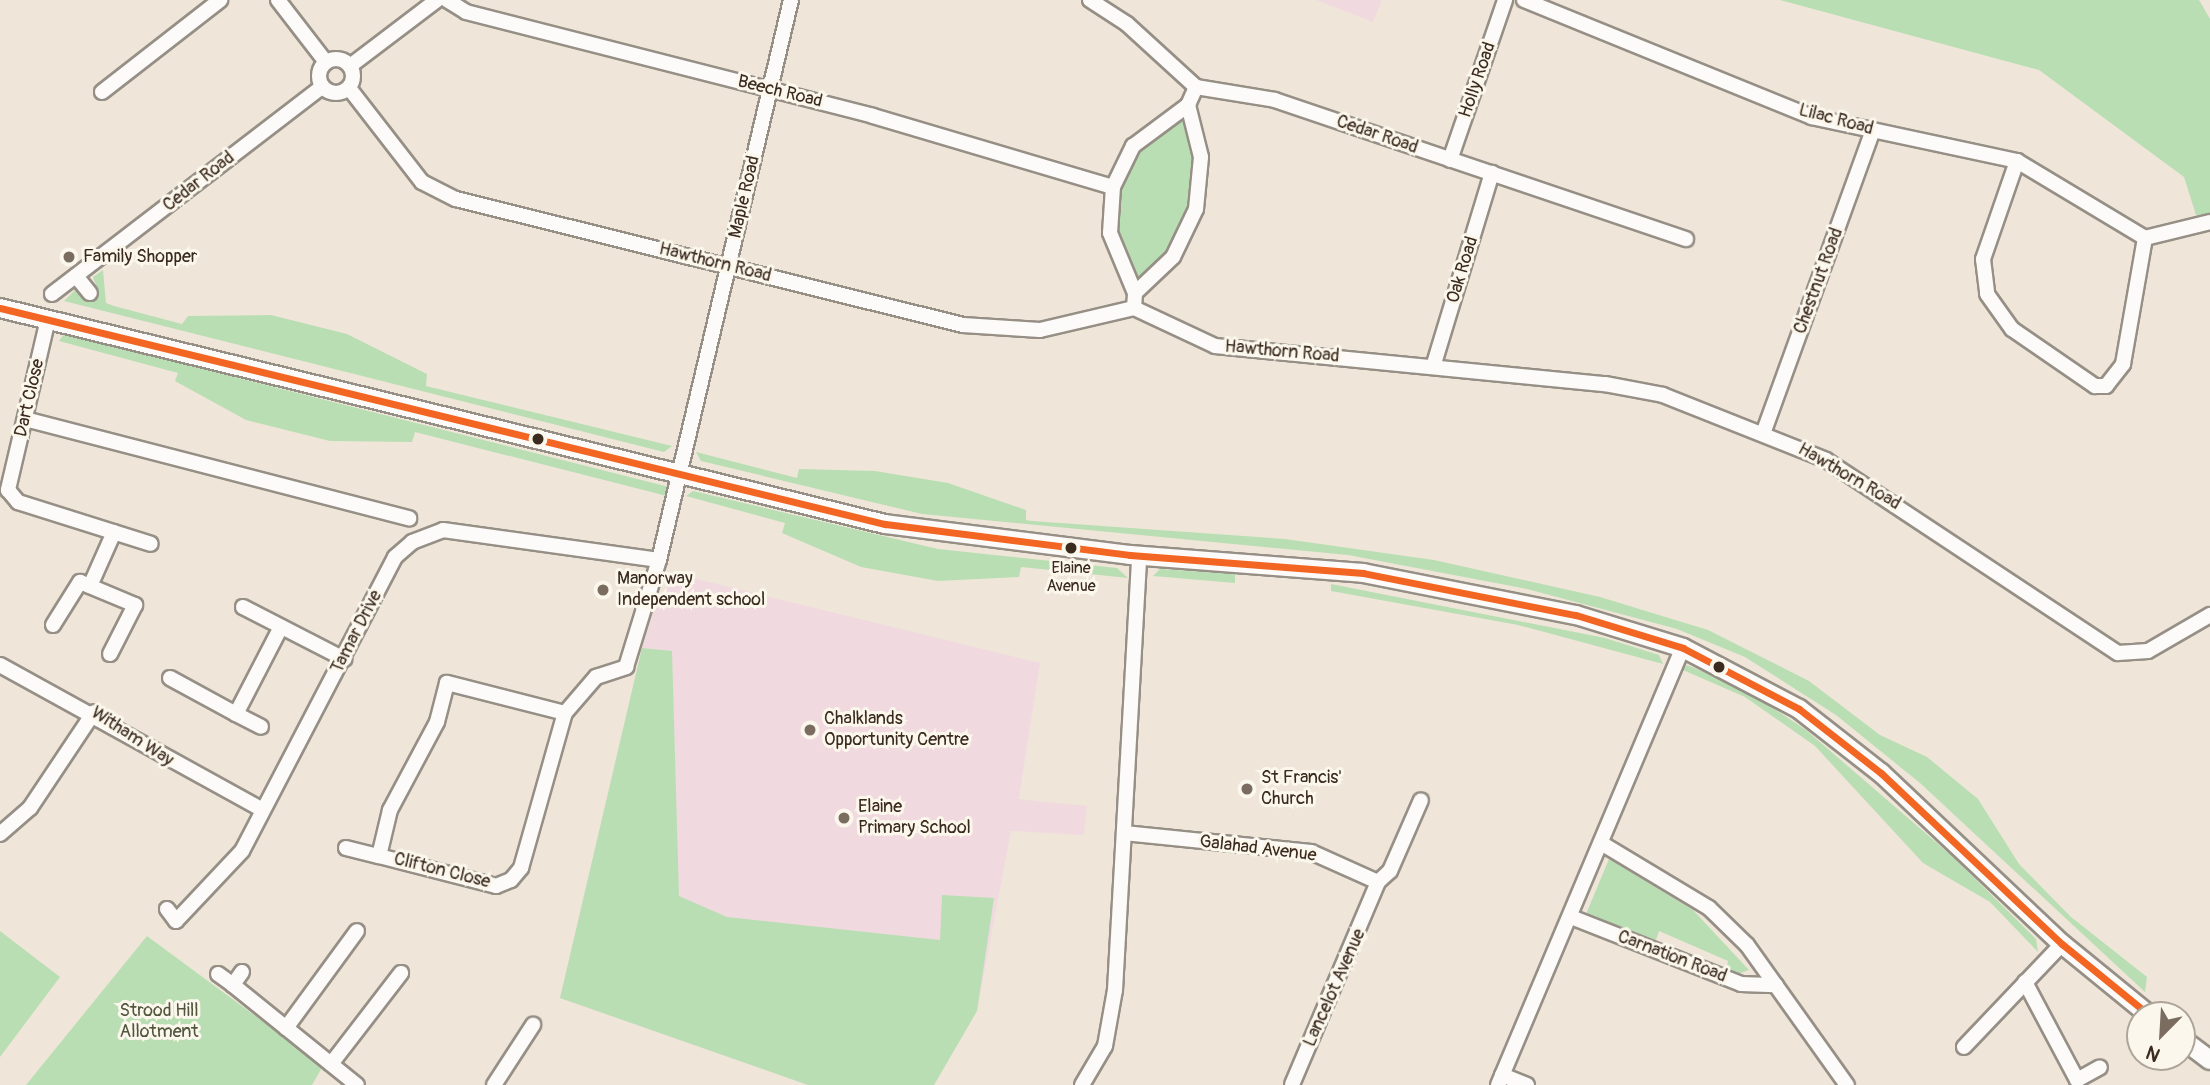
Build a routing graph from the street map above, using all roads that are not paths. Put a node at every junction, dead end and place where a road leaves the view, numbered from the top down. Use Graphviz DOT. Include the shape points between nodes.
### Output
graph roads {
  1 [pos="220,0"];
  2 [pos="278,0"];
  3 [pos="437,0"];
  4 [pos="447,0"];
  5 [pos="791,0"];
  6 [pos="1090,0"];
  7 [pos="1505,0"];
  8 [pos="1524,0"];
  9 [pos="326,62"];
  10 [pos="350,66"];
  11 [pos="322,87"];
  12 [pos="1196,87"];
  13 [pos="349,88"];
  14 [pos="770,90"];
  15 [pos="102,92"];
  16 [pos="1188,106"];
  17 [pos="1873,130"];
  18 [pos="1450,160"];
  19 [pos="2017,161"];
  20 [pos="1492,173"];
  21 [pos="1113,187"];
  22 [pos="2210,222"];
  23 [pos="2145,238"];
  24 [pos="1686,239"];
  25 [pos="728,266"];
  26 [pos="76,276"];
  27 [pos="90,293"];
  28 [pos="52,295"];
  29 [pos="1134,301"];
  30 [pos="0,308"];
  31 [pos="48,319"];
  32 [pos="1433,367"];
  33 [pos="25,419"];
  34 [pos="1764,431"];
  35 [pos="679,475"];
  36 [pos="409,518"];
  37 [pos="114,532"];
  38 [pos="151,544"];
  39 [pos="1139,556"];
  40 [pos="659,560"];
  41 [pos="90,586"];
  42 [pos="243,607"];
  43 [pos="2210,615"];
  44 [pos="53,625"];
  45 [pos="281,627"];
  46 [pos="1683,648"];
  47 [pos="110,654"];
  48 [pos="344,659"];
  49 [pos="0,665"];
  50 [pos="170,678"];
  51 [pos="94,712"];
  52 [pos="565,713"];
  53 [pos="236,714"];
  54 [pos="261,727"];
  55 [pos="1421,800"];
  56 [pos="263,810"];
  57 [pos="1124,833"];
  58 [pos="0,834"];
  59 [pos="1601,843"];
  60 [pos="346,848"];
  61 [pos="379,856"];
  62 [pos="1378,886"];
  63 [pos="167,909"];
  64 [pos="1571,917"];
  65 [pos="357,931"];
  66 [pos="2062,944"];
  67 [pos="242,972"];
  68 [pos="401,973"];
  69 [pos="218,974"];
  70 [pos="2025,982"];
  71 [pos="233,985"];
  72 [pos="1776,985"];
  73 [pos="2132,1001"];
  74 [pos="533,1025"];
  75 [pos="286,1028"];
  76 [pos="1964,1047"];
  77 [pos="331,1064"];
  78 [pos="2100,1067"];
  79 [pos="1501,1080"];
  80 [pos="357,1085"];
  81 [pos="494,1085"];
  82 [pos="1082,1085"];
  83 [pos="1292,1085"];
  84 [pos="1527,1085"];
  85 [pos="1847,1085"];
  1 -- 15 [label="street"];
  2 -- 9 [label="street"];
  3 -- 10 [label="street"];
  4 -- 14 [label="street, Beech Road" via="466,12"];
  5 -- 14 [label="street, Maple Road"];
  6 -- 12 [label="street" via="1127,24"];
  7 -- 18 [label="street, Holly Road"];
  8 -- 17 [label="street, Lilac Road" via="1812,117"];
  9 -- 10 [label="street"];
  9 -- 11 [label="street" via="319,71"];
  10 -- 13 [label="street"];
  11 -- 13 [label="street" via="338,94"];
  11 -- 26 [label="street, Cedar Road"];
  12 -- 16 [label="street"];
  12 -- 18 [label="street, Cedar Road" via="1275,100"];
  13 -- 25 [label="street, Hawthorn Road" via="414,172 437,192"];
  14 -- 21 [label="street, Beech Road"];
  14 -- 25 [label="street, Maple Road"];
  16 -- 21 [label="street" via="1133,146"];
  16 -- 29 [label="street" via="1201,157 1196,209 1173,257"];
  17 -- 19 [label="street, Lilac Road"];
  17 -- 34 [label="street, Chestnut Road"];
  18 -- 20 [label="street, Cedar Road"];
  19 -- 23 [label="street, Lilac Road"];
  19 -- 23 [label="street" via="1983,258 1987,294 2021,336 2095,386 2106,386 2123,364"];
  20 -- 24 [label="street, Cedar Road"];
  20 -- 32 [label="street, Oak Road"];
  21 -- 29 [label="street" via="1110,233"];
  22 -- 23 [label="street"];
  25 -- 29 [label="street, Hawthorn Road" via="1002,331 1071,327"];
  25 -- 35 [label="street, Maple Road"];
  26 -- 27 [label="street"];
  26 -- 28 [label="street, Cedar Road"];
  29 -- 32 [label="street, Hawthorn Road" via="1215,346"];
  30 -- 31 [label="street"];
  31 -- 33 [label="street, Dart Close"];
  31 -- 35 [label="street"];
  32 -- 34 [label="street, Hawthorn Road" via="1605,384 1664,395"];
  33 -- 36 [label="street"];
  33 -- 37 [label="street, Dart Close" via="8,490 18,502"];
  34 -- 43 [label="street, Hawthorn Road" via="1826,460 2118,653 2148,651"];
  35 -- 39 [label="street" via="885,524"];
  35 -- 40 [label="street, Clifton Close"];
  37 -- 38 [label="street, Dart Close"];
  37 -- 41 [label="street"];
  39 -- 46 [label="street" via="1363,573 1576,615"];
  39 -- 57 [label="street"];
  40 -- 48 [label="street, Tamar Drive" via="470,533 426,533 395,557"];
  40 -- 52 [label="street, Clifton Close" via="626,667 596,677"];
  41 -- 44 [label="street" via="80,582"];
  41 -- 47 [label="street" via="135,605"];
  42 -- 45 [label="street"];
  45 -- 48 [label="street"];
  45 -- 53 [label="street"];
  46 -- 59 [label="street"];
  46 -- 66 [label="street" via="1799,709 1881,773"];
  48 -- 56 [label="street, Tamar Drive"];
  49 -- 51 [label="street, Witham Way"];
  50 -- 53 [label="street"];
  51 -- 56 [label="street, Witham Way" via="184,770"];
  51 -- 58 [label="street" via="30,808"];
  52 -- 61 [label="street, Clifton Close" via="447,683 438,722 390,810"];
  52 -- 61 [label="street, Clifton Close" via="521,868 511,880 496,886"];
  53 -- 54 [label="street"];
  55 -- 62 [label="street, Lancelot Avenue" via="1389,873"];
  56 -- 63 [label="street, Tamar Drive" via="221,880 176,921"];
  57 -- 62 [label="street, Galahad Avenue" via="1311,852"];
  57 -- 82 [label="street" via="1111,1025"];
  59 -- 64 [label="street"];
  59 -- 72 [label="street" via="1709,908"];
  60 -- 61 [label="street"];
  62 -- 83 [label="street, Lancelot Avenue"];
  64 -- 72 [label="street, Carnation Road" via="1741,984"];
  64 -- 79 [label="street"];
  65 -- 75 [label="street"];
  66 -- 70 [label="street"];
  66 -- 73 [label="street"];
  67 -- 71 [label="street"];
  68 -- 77 [label="street"];
  69 -- 71 [label="street"];
  70 -- 76 [label="street"];
  70 -- 78 [label="street" via="2077,1080"];
  71 -- 75 [label="street"];
  72 -- 85 [label="street"];
  74 -- 81 [label="street"];
  75 -- 77 [label="street"];
  77 -- 80 [label="street"];
  79 -- 84 [label="street"];
}
